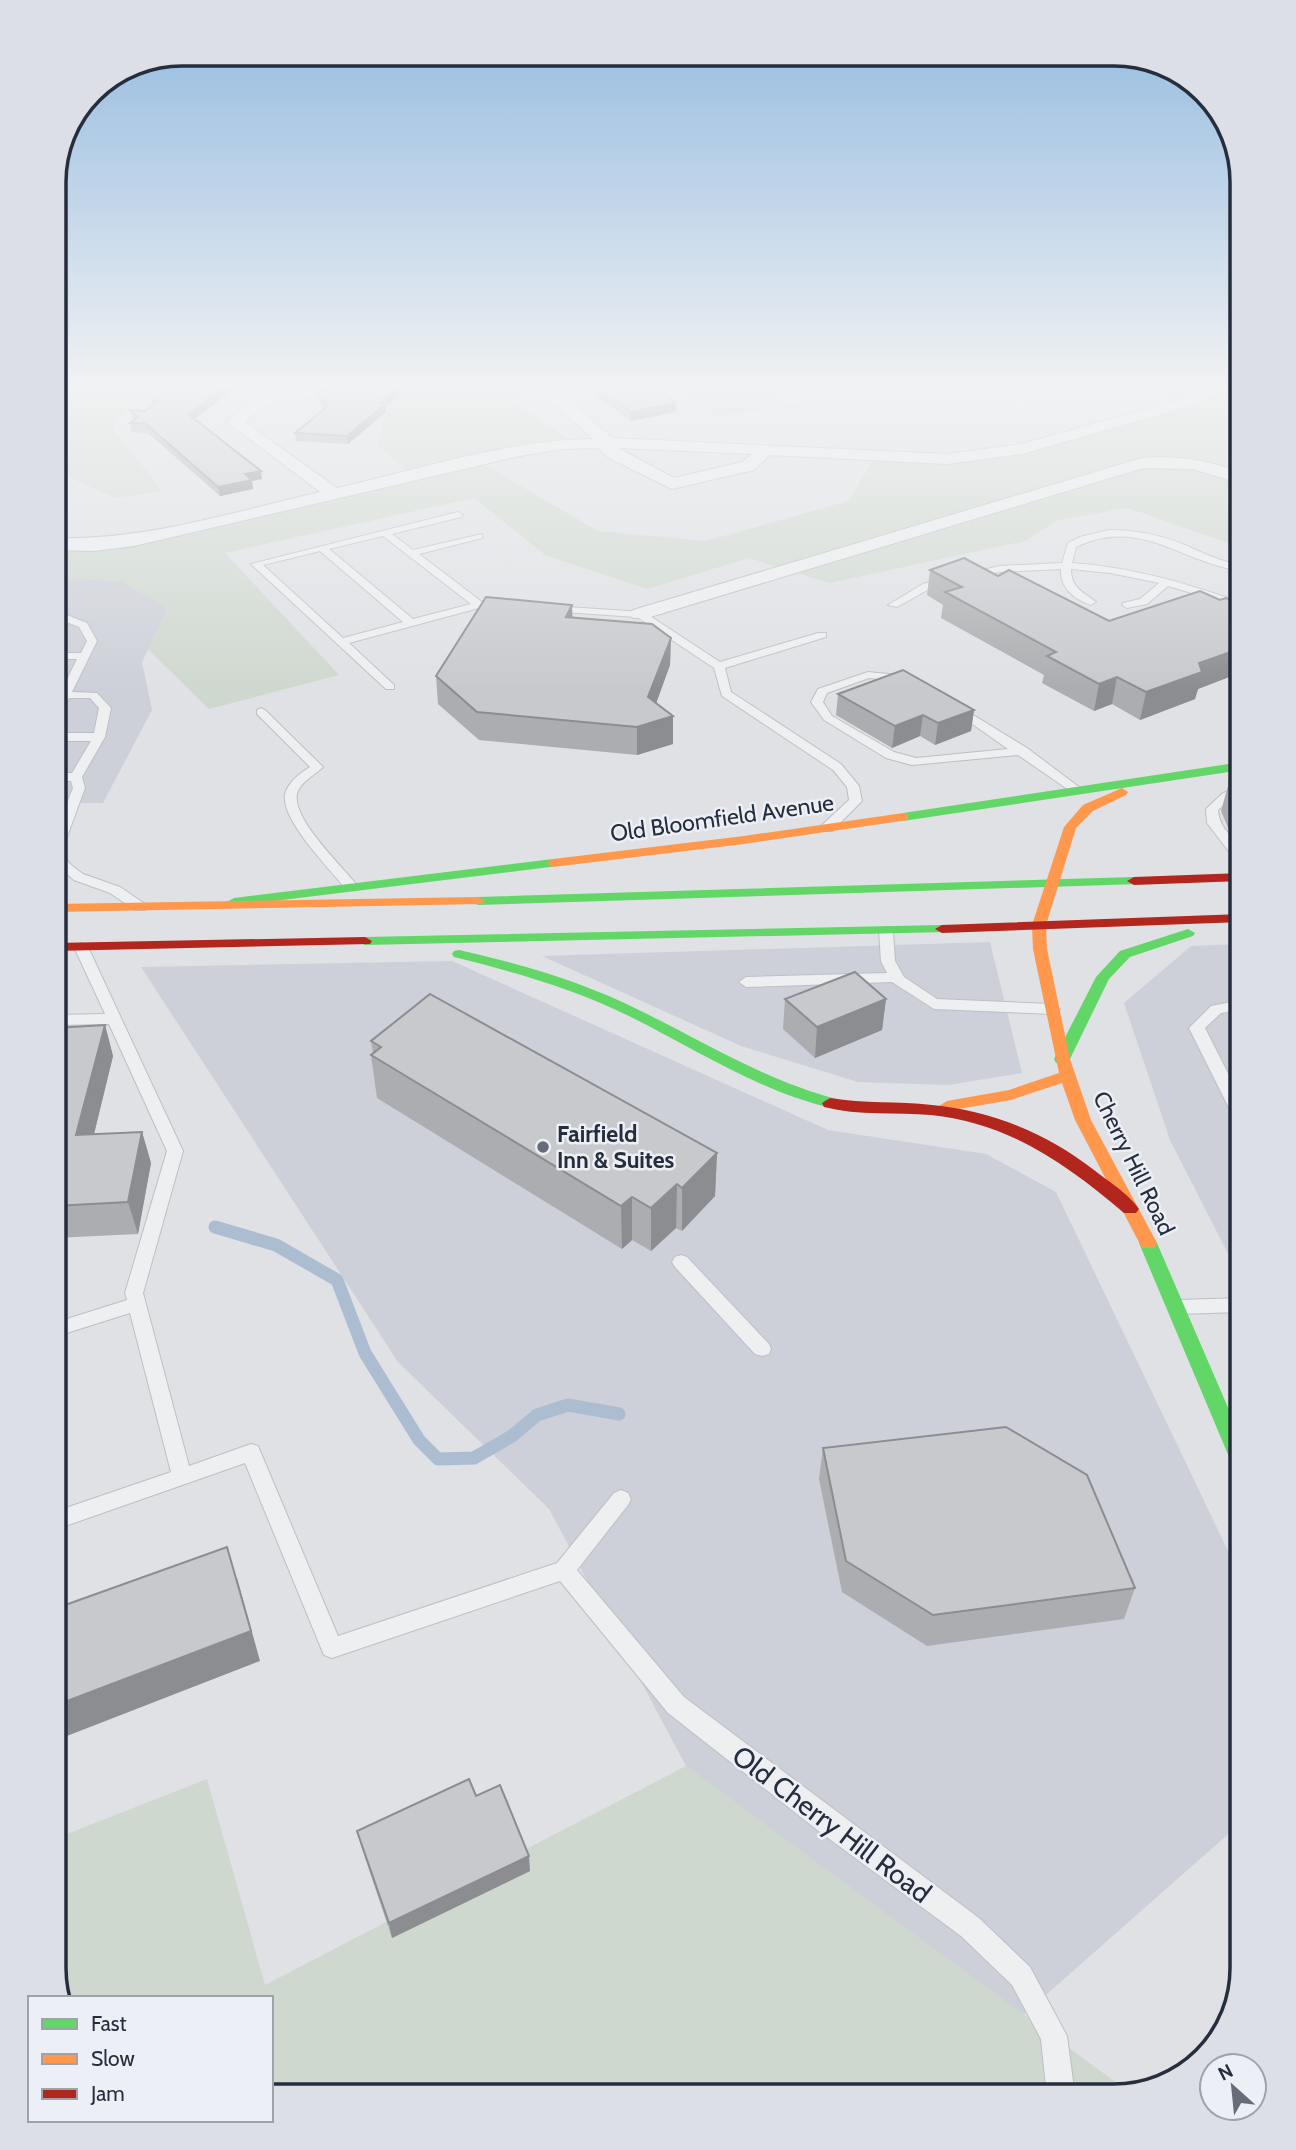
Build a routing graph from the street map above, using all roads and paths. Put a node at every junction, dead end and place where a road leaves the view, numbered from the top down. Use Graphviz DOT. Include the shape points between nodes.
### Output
graph roads {
  1 [pos="327,489"];
  2 [pos="359,489"];
  3 [pos="1054,489"];
  4 [pos="335,495"];
  5 [pos="457,515"];
  6 [pos="385,533"];
  7 [pos="479,537"];
  8 [pos="67,544"];
  9 [pos="322,548"];
  10 [pos="411,553"];
  11 [pos="1066,566"];
  12 [pos="1229,566"];
  13 [pos="1165,583"];
  14 [pos="1091,602"];
  15 [pos="1229,603"];
  16 [pos="1127,604"];
  17 [pos="893,605"];
  18 [pos="479,606"];
  19 [pos="519,608"];
  20 [pos="532,608"];
  21 [pos="639,614"];
  22 [pos="67,618"];
  23 [pos="411,623"];
  24 [pos="67,625"];
  25 [pos="83,625"];
  26 [pos="822,635"];
  27 [pos="341,642"];
  28 [pos="67,656"];
  29 [pos="85,656"];
  30 [pos="719,666"];
  31 [pos="67,685"];
  32 [pos="919,685"];
  33 [pos="390,687"];
  34 [pos="67,695"];
  35 [pos="941,698"];
  36 [pos="261,712"];
  37 [pos="67,737"];
  38 [pos="99,737"];
  39 [pos="1023,751"];
  40 [pos="1229,768"];
  41 [pos="1220,769"];
  42 [pos="67,777"];
  43 [pos="76,777"];
  44 [pos="1077,790"];
  45 [pos="1229,795"];
  46 [pos="67,820"];
  47 [pos="827,828"];
  48 [pos="1229,843"];
  49 [pos="67,871"];
  50 [pos="1229,877"];
  51 [pos="349,884"];
  52 [pos="1050,884"];
  53 [pos="208,906"];
  54 [pos="140,907"];
  55 [pos="67,908"];
  56 [pos="1229,921"];
  57 [pos="1229,924"];
  58 [pos="1039,925"];
  59 [pos="886,931"];
  60 [pos="391,941"];
  61 [pos="67,947"];
  62 [pos="81,947"];
  63 [pos="897,977"];
  64 [pos="746,982"];
  65 [pos="1229,1006"];
  66 [pos="1052,1009"];
  67 [pos="114,1019"];
  68 [pos="67,1020"];
  69 [pos="1062,1059"];
  70 [pos="1068,1075"];
  71 [pos="1229,1092"];
  72 [pos="932,1110"];
  73 [pos="1130,1209"];
  74 [pos="681,1262"];
  75 [pos="137,1304"];
  76 [pos="1229,1305"];
  77 [pos="1175,1307"];
  78 [pos="66,1326"];
  79 [pos="762,1349"];
  80 [pos="1229,1434"];
  81 [pos="182,1477"];
  82 [pos="621,1499"];
  83 [pos="66,1517"];
  84 [pos="564,1570"];
  85 [pos="1060,2084"];
  1 -- 4 [label="street"];
  2 -- 4 [label="street"];
  3 -- 21 [label="street"];
  4 -- 8 [label="street" via="134,540"];
  5 -- 6 [label="lane"];
  6 -- 9 [label="lane"];
  6 -- 10 [label="lane"];
  7 -- 10 [label="lane"];
  9 -- 23 [label="lane"];
  9 -- 27 [label="lane" via="256,564"];
  10 -- 18 [label="lane"];
  11 -- 12 [label="lane" via="1071,545 1108,534 1161,539"];
  11 -- 13 [label="lane"];
  11 -- 14 [label="lane" via="1067,585"];
  11 -- 17 [label="lane" via="963,576 927,586"];
  13 -- 15 [label="lane"];
  13 -- 16 [label="lane" via="1143,602"];
  18 -- 19 [label="lane"];
  18 -- 23 [label="lane"];
  20 -- 21 [label="lane"];
  21 -- 30 [label="lane"];
  22 -- 25 [label="lane"];
  23 -- 27 [label="lane"];
  24 -- 25 [label="lane"];
  25 -- 29 [label="lane" via="92,641"];
  26 -- 30 [label="lane"];
  27 -- 33 [label="lane"];
  28 -- 29 [label="lane"];
  29 -- 31 [label="lane"];
  30 -- 47 [label="lane" via="726,694 837,767 853,786 856,801"];
  32 -- 39 [label="lane" via="909,679 868,675 822,691 817,702 828,718 890,755 916,762"];
  34 -- 38 [label="lane" via="93,695 105,708"];
  35 -- 39 [label="lane"];
  36 -- 51 [label="lane" via="317,767 291,793 289,804 303,829"];
  37 -- 38 [label="lane"];
  38 -- 43 [label="lane"];
  39 -- 44 [label="lane"];
  40 -- 41 [label="main road, Old Bloomfield Avenue"];
  41 -- 44 [label="main road, Old Bloomfield Avenue"];
  41 -- 52 [label="main road, Cherry Hill Road" via="1128,790 1088,808 1070,827"];
  42 -- 43 [label="lane"];
  43 -- 46 [label="lane" via="79,788"];
  44 -- 47 [label="main road, Old Bloomfield Avenue"];
  45 -- 48 [label="lane" via="1212,809 1213,823"];
  47 -- 51 [label="main road, Old Bloomfield Avenue"];
  49 -- 54 [label="lane" via="90,884 113,889"];
  50 -- 52 [label="main road"];
  51 -- 53 [label="main road, Old Bloomfield Avenue"];
  52 -- 53 [label="main road"];
  52 -- 58 [label="main road, Cherry Hill Road"];
  53 -- 54 [label="main road"];
  54 -- 55 [label="main road"];
  56 -- 58 [label="main road"];
  57 -- 69 [label="main road" via="1125,954 1103,977"];
  58 -- 59 [label="main road"];
  58 -- 66 [label="main road, Cherry Hill Road"];
  59 -- 60 [label="main road"];
  59 -- 63 [label="lane" via="888,961"];
  60 -- 62 [label="main road"];
  60 -- 72 [label="main road" via="488,960 556,981 813,1099 867,1109"];
  61 -- 62 [label="main road"];
  62 -- 67 [label="lane"];
  63 -- 64 [label="lane"];
  63 -- 66 [label="lane" via="934,1004"];
  65 -- 71 [label="lane" via="1209,1011 1197,1028"];
  66 -- 69 [label="main road, Cherry Hill Road"];
  67 -- 68 [label="lane"];
  67 -- 75 [label="lane" via="176,1151 134,1293"];
  69 -- 70 [label="main road, Cherry Hill Road"];
  70 -- 72 [label="main road" via="1011,1095"];
  70 -- 73 [label="main road, Cherry Hill Road" via="1083,1119"];
  72 -- 73 [label="main road" via="1034,1138 1058,1150"];
  73 -- 77 [label="main road, Cherry Hill Road"];
  74 -- 79 [label="lane"];
  75 -- 78 [label="lane"];
  75 -- 81 [label="lane"];
  76 -- 77 [label="lane"];
  77 -- 80 [label="main road, Cherry Hill Road"];
  81 -- 83 [label="lane"];
  81 -- 84 [label="lane" via="251,1452 332,1648"];
  82 -- 84 [label="lane"];
  84 -- 85 [label="lane, Old Cherry Hill Road" via="676,1705 970,1927 1021,1976 1054,2036"];
}
